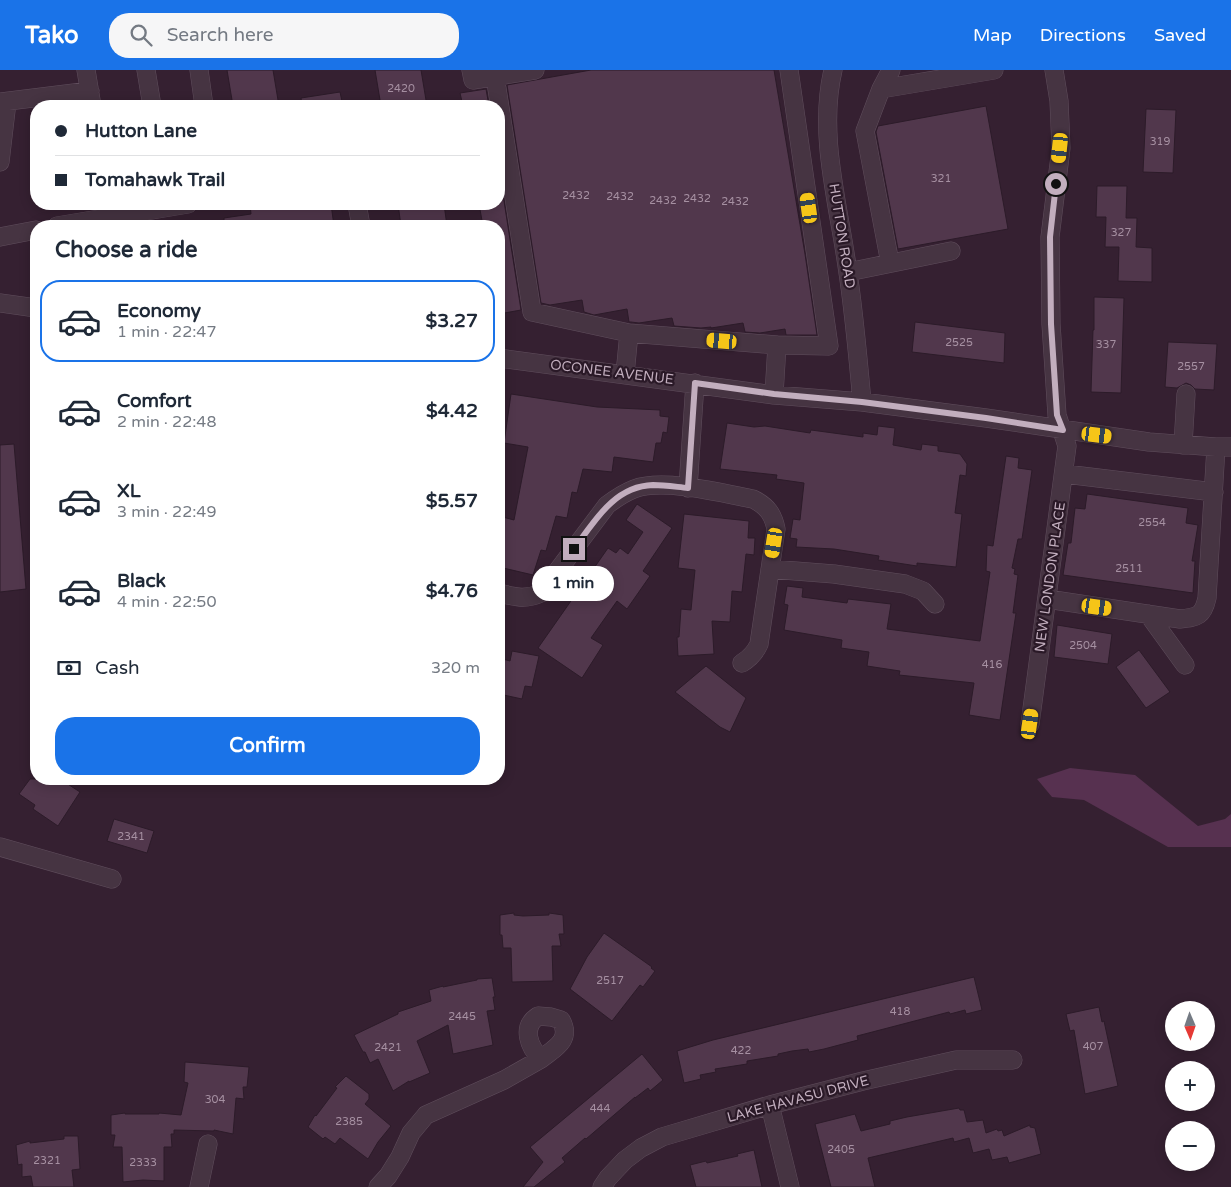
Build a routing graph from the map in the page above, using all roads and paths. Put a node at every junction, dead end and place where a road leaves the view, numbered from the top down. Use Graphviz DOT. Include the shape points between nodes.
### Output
graph roads {
  1 [pos="86,70"];
  2 [pos="146,70"];
  3 [pos="199,70"];
  4 [pos="470,70"];
  5 [pos="535,70"];
  6 [pos="789,70"];
  7 [pos="834,70"];
  8 [pos="891,70"];
  9 [pos="994,70"];
  10 [pos="1054,70"];
  11 [pos="495,76"];
  12 [pos="881,89"];
  13 [pos="91,99"];
  14 [pos="62,100"];
  15 [pos="151,100"];
  16 [pos="203,100"];
  17 [pos="499,100"];
  18 [pos="30,101"];
  19 [pos="4,102"];
  20 [pos="505,140"];
  21 [pos="0,162"];
  22 [pos="142,210"];
  23 [pos="110,216"];
  24 [pos="89,220"];
  25 [pos="30,231"];
  26 [pos="0,236"];
  27 [pos="950,251"];
  28 [pos="890,263"];
  29 [pos="848,272"];
  30 [pos="0,303"];
  31 [pos="30,307"];
  32 [pos="629,333"];
  33 [pos="777,345"];
  34 [pos="505,359"];
  35 [pos="625,374"];
  36 [pos="695,383"];
  37 [pos="774,394"];
  38 [pos="1186,394"];
  39 [pos="862,402"];
  40 [pos="1063,430"];
  41 [pos="1183,445"];
  42 [pos="1224,447"];
  43 [pos="1065,474"];
  44 [pos="688,488"];
  45 [pos="1214,492"];
  46 [pos="770,569"];
  47 [pos="505,595"];
  48 [pos="1047,599"];
  49 [pos="935,604"];
  50 [pos="1148,614"];
  51 [pos="742,663"];
  52 [pos="1185,665"];
  53 [pos="1030,724"];
  54 [pos="0,847"];
  55 [pos="112,879"];
  56 [pos="541,1059"];
  57 [pos="1013,1060"];
  58 [pos="770,1104"];
  59 [pos="208,1144"];
  60 [pos="199,1187"];
  61 [pos="378,1187"];
  62 [pos="602,1187"];
  63 [pos="790,1187"];
  1 -- 13 [label="street"];
  2 -- 15 [label="street"];
  3 -- 16 [label="street"];
  4 -- 11 [label="street" via="472,80"];
  5 -- 11 [label="street"];
  6 -- 33 [label="street" via="829,346"];
  7 -- 29 [label="street, HUTTON ROAD" via="827,107 829,148"];
  8 -- 12 [label="street"];
  9 -- 12 [label="street"];
  10 -- 40 [label="street, NEW LONDON PLACE" via="1059,102 1060,148 1050,237 1051,324 1057,415"];
  11 -- 17 [label="street"];
  12 -- 28 [label="street" via="866,131"];
  13 -- 14 [label="street"];
  18 -- 19 [label="street"];
  19 -- 21 [label="street"];
  20 -- 32 [label="street" via="532,312"];
  22 -- 23 [label="street"];
  23 -- 24 [label="street"];
  25 -- 26 [label="street"];
  27 -- 28 [label="street"];
  28 -- 29 [label="street"];
  29 -- 39 [label="street, HUTTON ROAD"];
  30 -- 31 [label="street"];
  32 -- 33 [label="street"];
  32 -- 35 [label="street"];
  33 -- 37 [label="street"];
  34 -- 35 [label="street, OCONEE AVENUE"];
  35 -- 36 [label="street, OCONEE AVENUE"];
  36 -- 37 [label="street, OCONEE AVENUE"];
  36 -- 44 [label="street"];
  37 -- 39 [label="street, OCONEE AVENUE"];
  38 -- 41 [label="street"];
  39 -- 40 [label="street, OCONEE AVENUE"];
  40 -- 41 [label="street, OCONEE AVENUE"];
  40 -- 43 [label="street, NEW LONDON PLACE" via="1067,446"];
  41 -- 42 [label="street, OCONEE AVENUE"];
  42 -- 45 [label="street"];
  43 -- 45 [label="street"];
  43 -- 48 [label="street, NEW LONDON PLACE"];
  44 -- 46 [label="street" via="753,499 769,510 776,529"];
  44 -- 47 [label="street" via="652,485 634,488 618,496 607,505 541,593 522,599"];
  45 -- 50 [label="street" via="1205,608 1197,617"];
  46 -- 49 [label="street" via="905,584 924,591"];
  46 -- 51 [label="street" via="759,644 750,658"];
  48 -- 50 [label="street"];
  48 -- 53 [label="street, NEW LONDON PLACE"];
  50 -- 52 [label="street"];
  54 -- 55 [label="street"];
  56 -- 61 [label="street" via="504,1080 426,1115 410,1133 400,1157"];
  57 -- 58 [label="street, LAKE HAVASU DRIVE" via="956,1060"];
  58 -- 62 [label="street, LAKE HAVASU DRIVE" via="662,1137 625,1160"];
  58 -- 63 [label="street"];
  59 -- 60 [label="street"];
}
